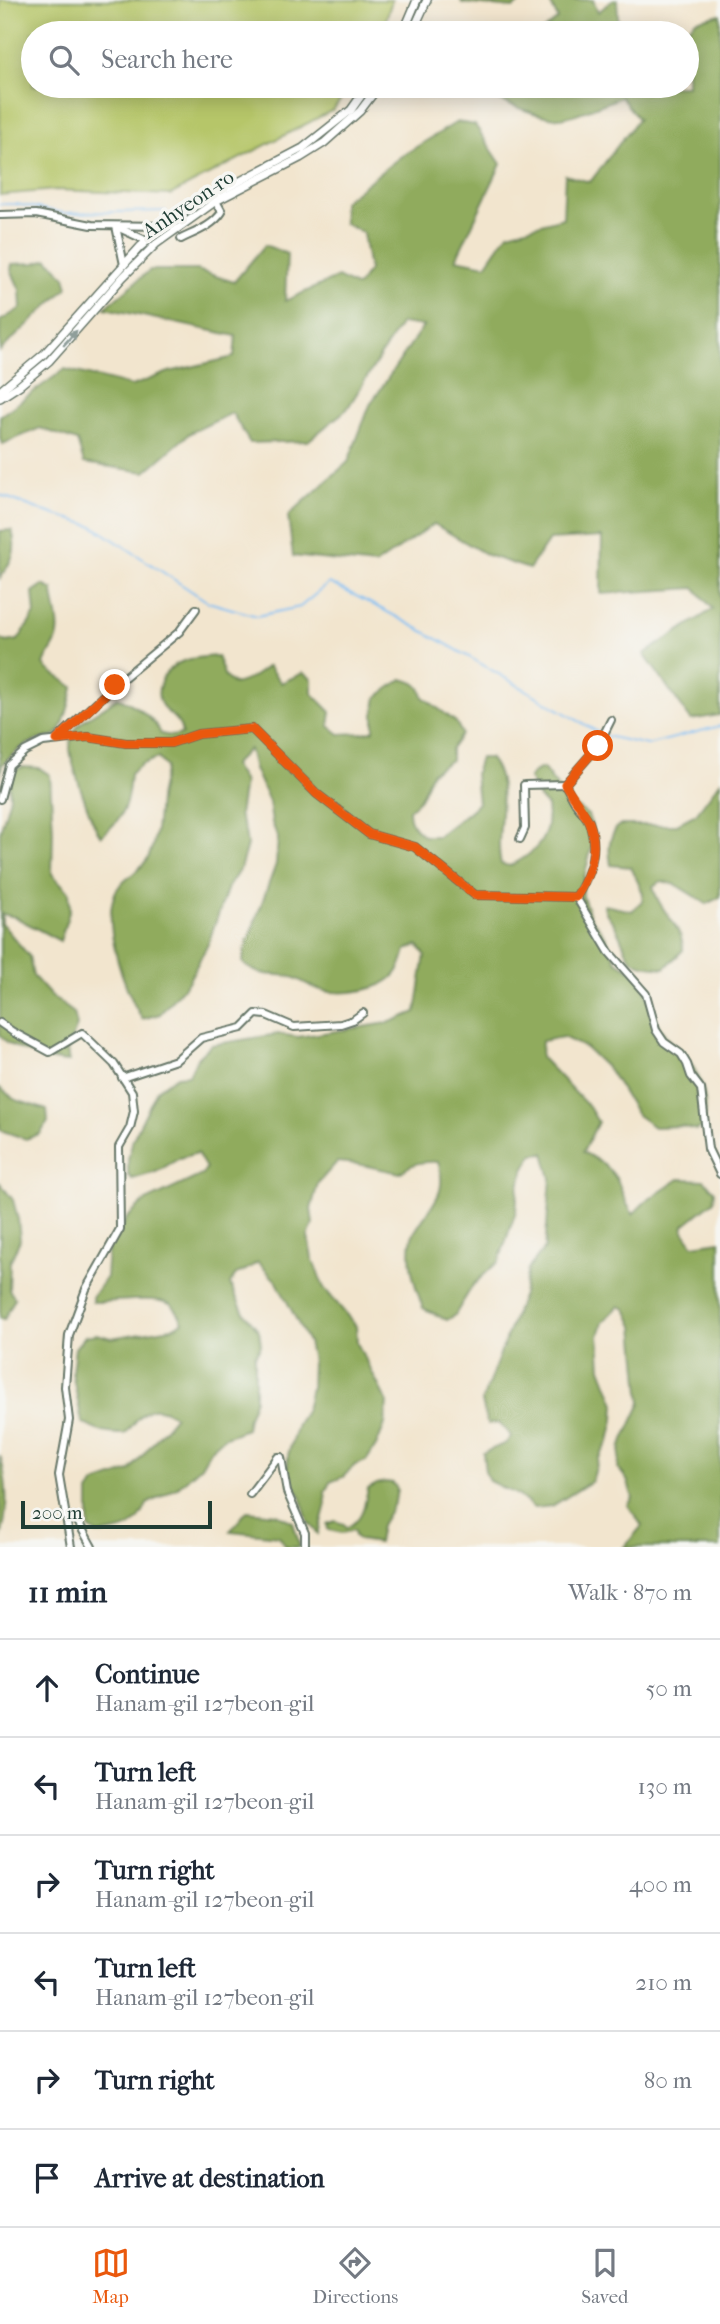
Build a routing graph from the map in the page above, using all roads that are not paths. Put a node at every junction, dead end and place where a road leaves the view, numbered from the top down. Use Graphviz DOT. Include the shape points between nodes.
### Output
graph roads {
  1 [pos="416,0"];
  2 [pos="427,0"];
  3 [pos="408,21"];
  4 [pos="417,21"];
  5 [pos="360,98"];
  6 [pos="370,98"];
  7 [pos="216,201"];
  8 [pos="0,215"];
  9 [pos="116,226"];
  10 [pos="164,226"];
  11 [pos="143,239"];
  12 [pos="181,239"];
  13 [pos="124,265"];
  14 [pos="0,391"];
  15 [pos="0,398"];
  16 [pos="196,609"];
  17 [pos="611,720"];
  18 [pos="57,740"];
  19 [pos="565,784"];
  20 [pos="0,799"];
  21 [pos="520,839"];
  22 [pos="576,897"];
  23 [pos="363,1013"];
  24 [pos="0,1023"];
  25 [pos="122,1078"];
  26 [pos="720,1174"];
  27 [pos="250,1494"];
  28 [pos="66,1516"];
  29 [pos="71,1547"];
  30 [pos="92,1547"];
  31 [pos="305,1547"];
  1 -- 3 [label="street"];
  2 -- 4 [label="street"];
  5 -- 10 [label="street, Anhyeon-ro" via="303,148"];
  6 -- 7 [label="street, Anhyeon-ro" via="324,143"];
  7 -- 12 [label="street" via="222,212 219,217"];
  15 -- 7 [label="street, Anhyeon-ro, one-way" via="49,361 156,244"];
  8 -- 9 [label="street" via="36,214"];
  9 -- 10 [label="street"];
  9 -- 11 [label="street"];
  9 -- 13 [label="street"];
  10 -- 13 [label="street, Anhyeon-ro"];
  13 -- 14 [label="street, Anhyeon-ro" via="44,354"];
  16 -- 18 [label="street" via="178,632"];
  17 -- 19 [label="street" via="598,746"];
  18 -- 20 [label="street" via="25,751 9,765"];
  18 -- 22 [label="street" via="88,737 171,743 198,734 252,729 317,794 369,834 415,847 475,895"];
  19 -- 21 [label="street" via="524,785 525,828"];
  19 -- 22 [label="street" via="593,835 588,879"];
  22 -- 26 [label="street" via="609,952 646,995 656,1030 681,1054 701,1090 708,1149"];
  23 -- 25 [label="street" via="341,1024 294,1027 256,1014 242,1028 201,1038 176,1060"];
  24 -- 25 [label="street" via="50,1052 82,1033"];
  25 -- 28 [label="street" via="132,1092 134,1111 119,1147 120,1229 86,1289 69,1335 65,1387 69,1420 58,1475"];
  27 -- 31 [label="street" via="273,1461 281,1457 288,1492 305,1533"];
  28 -- 29 [label="street"];
  28 -- 30 [label="street" via="76,1518"];
}
